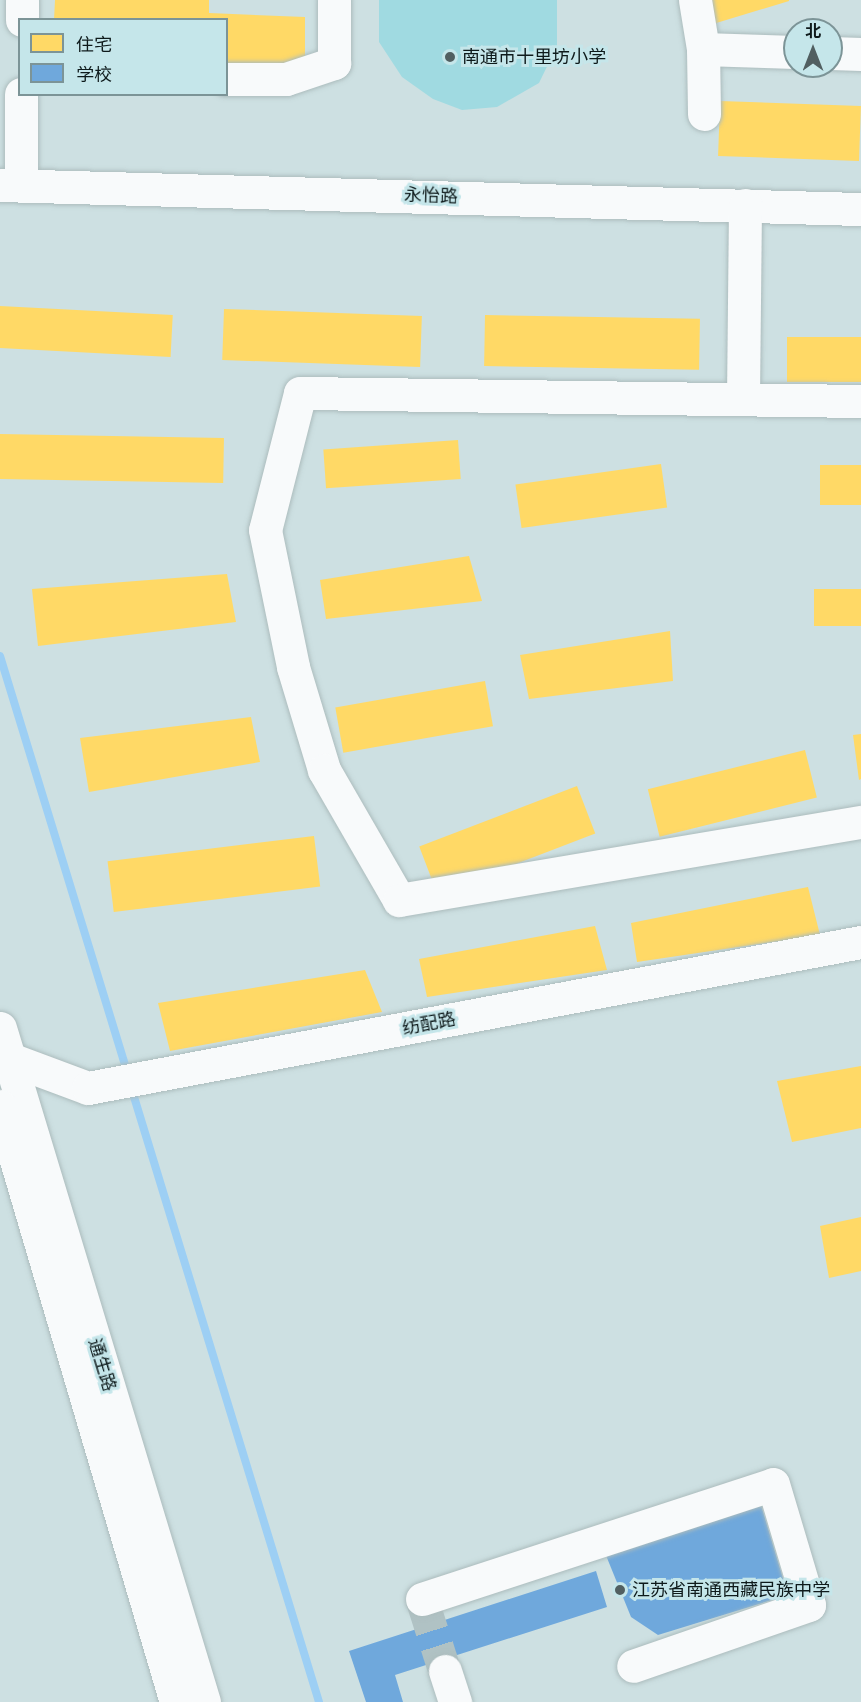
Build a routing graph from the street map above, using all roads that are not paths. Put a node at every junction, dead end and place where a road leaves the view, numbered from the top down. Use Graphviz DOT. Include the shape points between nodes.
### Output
graph roads {
  1 [pos="22,0"];
  2 [pos="334,0"];
  3 [pos="695,0"];
  4 [pos="22,18"];
  5 [pos="703,49"];
  6 [pos="783,52"];
  7 [pos="843,53"];
  8 [pos="861,54"];
  9 [pos="228,79"];
  10 [pos="21,96"];
  11 [pos="704,114"];
  12 [pos="10,185"];
  13 [pos="745,205"];
  14 [pos="861,208"];
  15 [pos="743,397"];
  16 [pos="861,401"];
  17 [pos="861,822"];
  18 [pos="861,942"];
  19 [pos="0,1028"];
  20 [pos="5,1060"];
  21 [pos="0,1106"];
  22 [pos="422,1599"];
  23 [pos="633,1666"];
  24 [pos="445,1671"];
  25 [pos="176,1702"];
  26 [pos="204,1702"];
  27 [pos="455,1702"];
  1 -- 4 [label="street"];
  2 -- 9 [label="street" via="334,63 286,79"];
  3 -- 5 [label="street"];
  5 -- 6 [label="street"];
  5 -- 11 [label="street"];
  7 -- 8 [label="street"];
  10 -- 12 [label="street"];
  12 -- 13 [label="street, 永怡路"];
  13 -- 14 [label="street, 永怡路"];
  13 -- 15 [label="street"];
  15 -- 16 [label="street"];
  15 -- 17 [label="street" via="300,393 265,530 293,667 324,770 399,900"];
  18 -- 20 [label="street, 纺配路" via="88,1088"];
  19 -- 20 [label="street, 通生路"];
  20 -- 26 [label="street, 通生路"];
  21 -- 25 [label="street, 通生路"];
  22 -- 23 [label="street" via="773,1484 809,1605"];
  24 -- 27 [label="street"];
}
